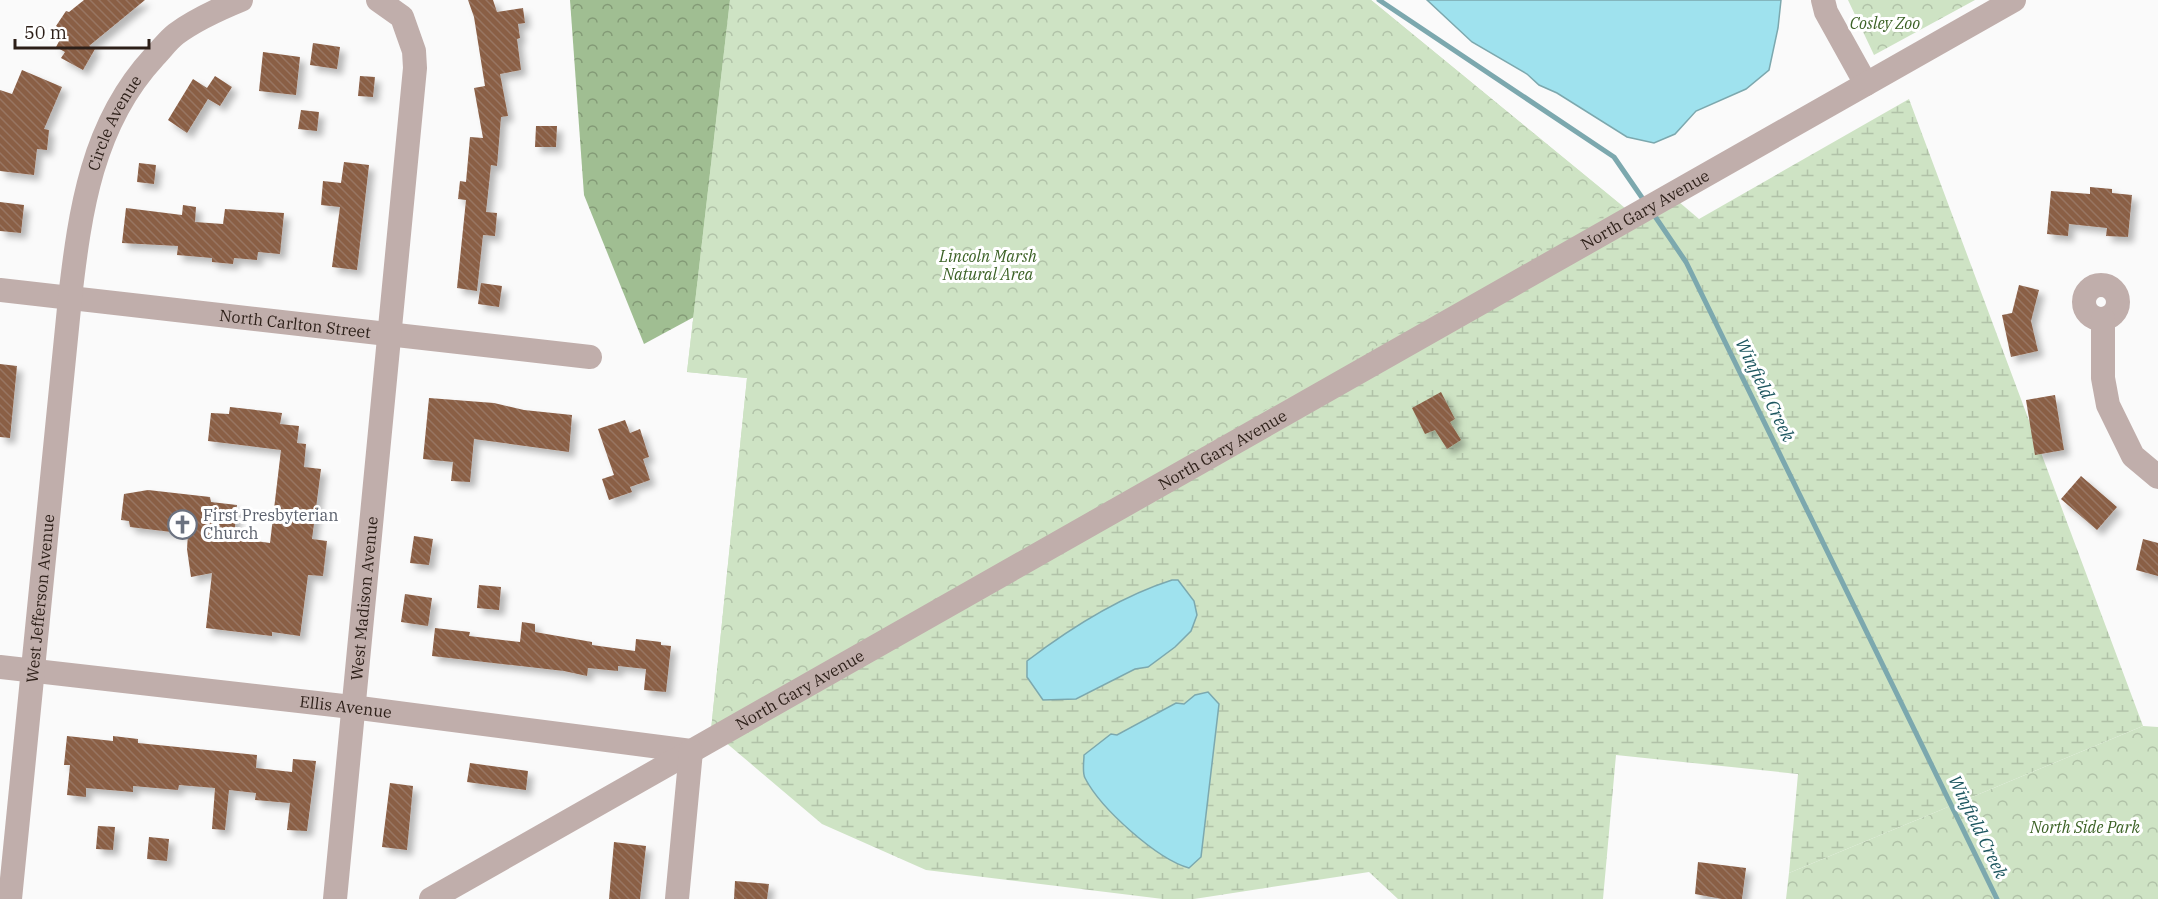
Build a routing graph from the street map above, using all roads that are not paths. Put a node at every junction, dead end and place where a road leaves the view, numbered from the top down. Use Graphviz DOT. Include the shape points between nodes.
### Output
graph roads {
  1 [pos="241,0"];
  2 [pos="378,0"];
  3 [pos="1823,0"];
  4 [pos="2014,0"];
  5 [pos="1866,84"];
  6 [pos="0,290"];
  7 [pos="70,298"];
  8 [pos="2103,319"];
  9 [pos="389,334"];
  10 [pos="590,357"];
  11 [pos="2158,477"];
  12 [pos="0,668"];
  13 [pos="32,671"];
  14 [pos="352,707"];
  15 [pos="691,751"];
  16 [pos="10,899"];
  17 [pos="335,899"];
  18 [pos="431,899"];
  19 [pos="677,899"];
  1 -- 7 [label="street, Circle Avenue" via="175,34 140,72 112,114 84,199"];
  2 -- 9 [label="street" via="402,17 416,68"];
  3 -- 5 [label="street"];
  4 -- 5 [label="street, North Gary Avenue"];
  5 -- 15 [label="street, North Gary Avenue"];
  6 -- 7 [label="street, North Carlton Street"];
  7 -- 9 [label="street, North Carlton Street"];
  7 -- 13 [label="street, West Jefferson Avenue"];
  8 -- 11 [label="street" via="2103,378 2108,405 2133,456"];
  9 -- 10 [label="street, North Carlton Street"];
  9 -- 14 [label="street, West Madison Avenue"];
  12 -- 13 [label="street, Ellis Avenue"];
  13 -- 14 [label="street, Ellis Avenue"];
  13 -- 16 [label="street, West Jefferson Avenue"];
  14 -- 15 [label="street, Ellis Avenue"];
  14 -- 17 [label="street, West Madison Avenue"];
  15 -- 18 [label="street, North Gary Avenue"];
  15 -- 19 [label="street"];
}
